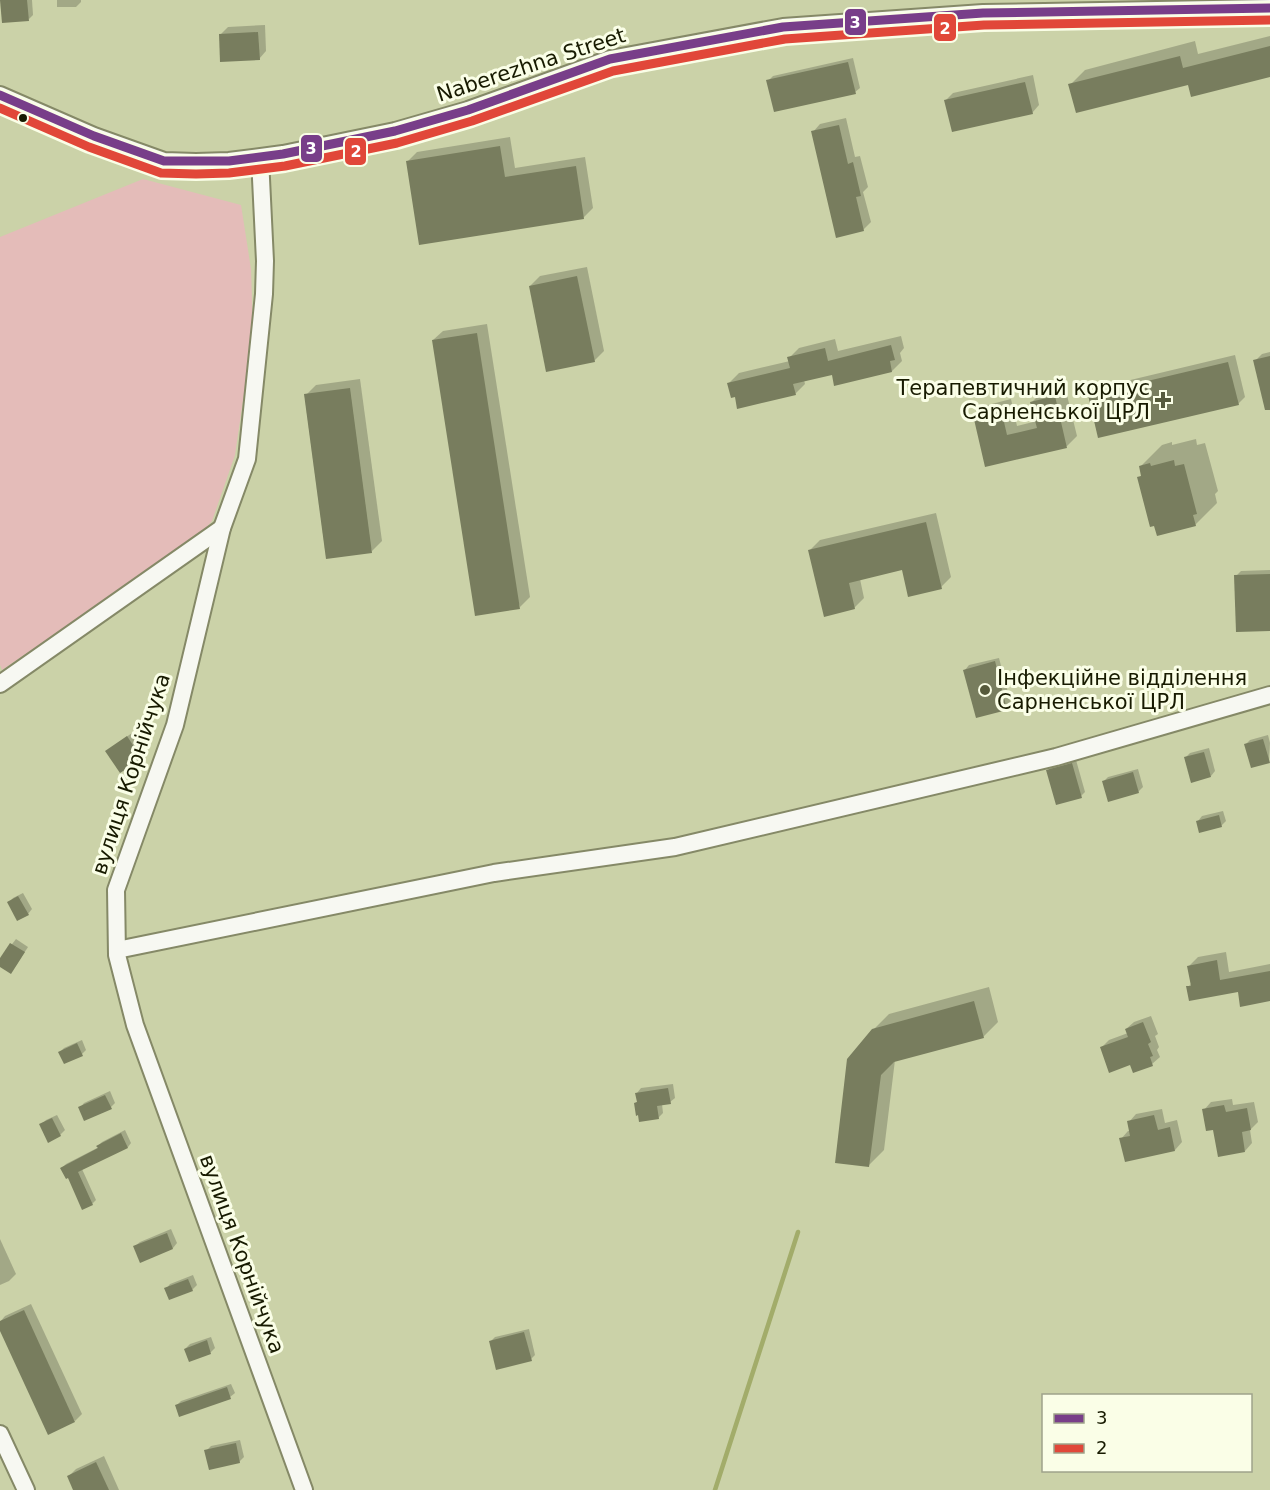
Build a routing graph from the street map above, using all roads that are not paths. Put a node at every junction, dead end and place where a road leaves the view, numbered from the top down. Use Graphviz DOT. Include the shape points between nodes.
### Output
graph roads {
  1 [pos="1270,8"];
  2 [pos="0,95"];
  3 [pos="260,158"];
  4 [pos="222,528"];
  5 [pos="0,684"];
  6 [pos="1270,695"];
  7 [pos="117,950"];
  8 [pos="0,1434"];
  9 [pos="26,1490"];
  10 [pos="304,1490"];
  1 -- 3 [label="street, Naberezhna Street" via="983,13 783,27 610,58 468,110 395,131"];
  2 -- 3 [label="street, Naberezhna Street" via="164,161"];
  3 -- 4 [label="street, вулиця Корнійчука" via="265,261 259,352 246,459"];
  4 -- 5 [label="street"];
  4 -- 7 [label="street, вулиця Корнійчука" via="175,724 116,890"];
  6 -- 7 [label="street" via="1056,757 675,847 494,873"];
  7 -- 10 [label="street, вулиця Корнійчука" via="135,1025"];
  8 -- 9 [label="street"];
}
